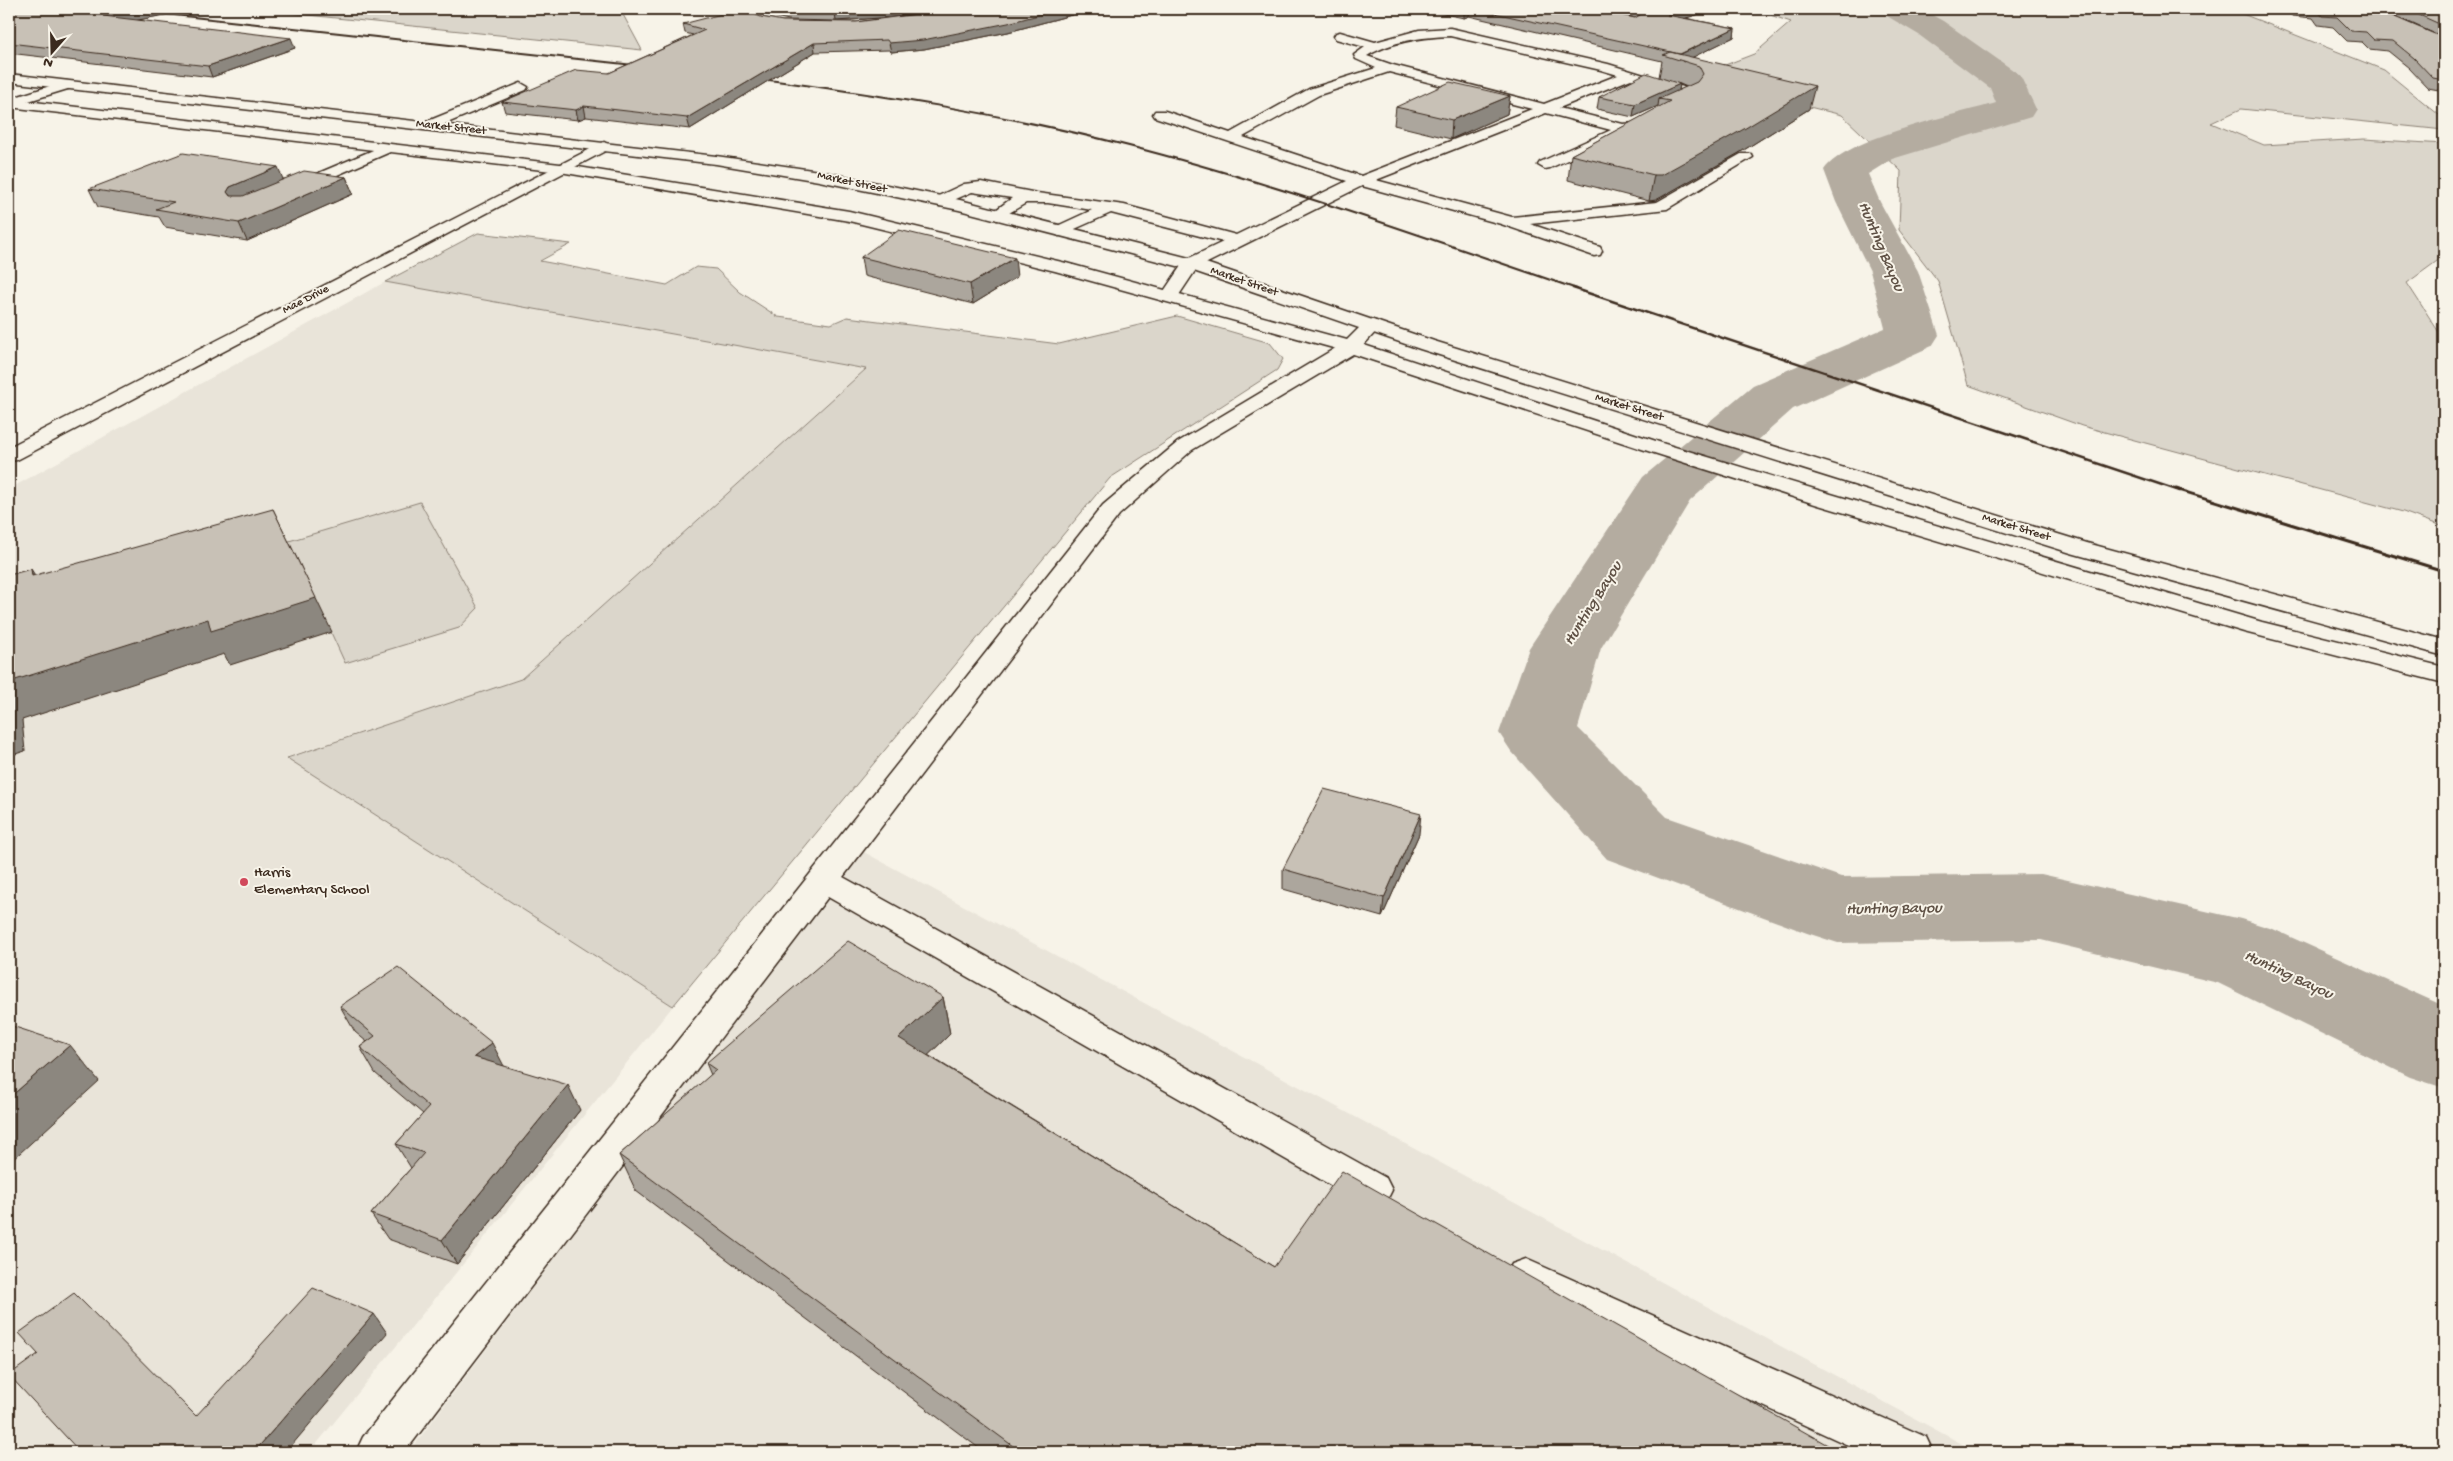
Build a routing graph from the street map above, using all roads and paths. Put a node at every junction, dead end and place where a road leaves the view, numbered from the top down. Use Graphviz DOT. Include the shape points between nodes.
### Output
graph roads {
  1 [pos="1340,36"];
  2 [pos="1375,46"];
  3 [pos="1388,68"];
  4 [pos="1628,76"];
  5 [pos="9,78"];
  6 [pos="66,85"];
  7 [pos="521,87"];
  8 [pos="9,103"];
  9 [pos="1547,108"];
  10 [pos="293,111"];
  11 [pos="1660,113"];
  12 [pos="1160,114"];
  13 [pos="1642,121"];
  14 [pos="428,126"];
  15 [pos="1625,129"];
  16 [pos="244,130"];
  17 [pos="1231,138"];
  18 [pos="604,146"];
  19 [pos="385,148"];
  20 [pos="1746,157"];
  21 [pos="1545,165"];
  22 [pos="560,168"];
  23 [pos="1361,181"];
  24 [pos="279,194"];
  25 [pos="1033,197"];
  26 [pos="940,201"];
  27 [pos="1108,208"];
  28 [pos="997,215"];
  29 [pos="1507,221"];
  30 [pos="1059,230"];
  31 [pos="1238,240"];
  32 [pos="1594,251"];
  33 [pos="1191,264"];
  34 [pos="1169,297"];
  35 [pos="1372,326"];
  36 [pos="1351,347"];
  37 [pos="9,455"];
  38 [pos="2444,648"];
  39 [pos="2444,675"];
  40 [pos="824,880"];
  41 [pos="1402,1207"];
  42 [pos="1496,1260"];
  43 [pos="378,1452"];
  44 [pos="1911,1452"];
  1 -- 2 [label="main road"];
  2 -- 3 [label="main road" via="1360,55 1362,59"];
  2 -- 4 [label="main road" via="1428,32 1450,32"];
  3 -- 9 [label="main road"];
  3 -- 17 [label="main road" via="1314,92"];
  4 -- 9 [label="main road"];
  4 -- 11 [label="main road" via="1688,93 1690,97 1686,101"];
  5 -- 6 [label="main road, Market Street"];
  6 -- 8 [label="main road"];
  6 -- 10 [label="main road, Market Street"];
  7 -- 14 [label="main road"];
  8 -- 16 [label="main road, Market Street"];
  9 -- 15 [label="main road"];
  9 -- 23 [label="main road"];
  10 -- 14 [label="main road, Market Street"];
  10 -- 16 [label="main road"];
  12 -- 17 [label="main road"];
  13 -- 15 [label="main road"];
  14 -- 18 [label="main road, Market Street"];
  15 -- 21 [label="main road"];
  16 -- 19 [label="main road, Market Street"];
  17 -- 23 [label="main road"];
  18 -- 22 [label="main road, Mae Drive"];
  18 -- 26 [label="main road, Market Street" via="819,176"];
  19 -- 22 [label="main road, Market Street"];
  19 -- 24 [label="main road"];
  20 -- 29 [label="main road" via="1661,206"];
  22 -- 34 [label="main road, Market Street" via="849,216"];
  22 -- 37 [label="main road, Mae Drive"];
  23 -- 29 [label="main road"];
  23 -- 31 [label="main road"];
  25 -- 26 [label="main road" via="969,187"];
  25 -- 27 [label="main road"];
  25 -- 28 [label="main road" via="1022,198"];
  26 -- 28 [label="main road, Market Street"];
  27 -- 30 [label="main road"];
  27 -- 31 [label="main road"];
  28 -- 30 [label="main road, Market Street"];
  29 -- 32 [label="main road"];
  30 -- 33 [label="main road, Market Street"];
  31 -- 33 [label="main road"];
  33 -- 34 [label="main road"];
  33 -- 35 [label="main road, Market Street"];
  34 -- 36 [label="main road, Market Street"];
  35 -- 36 [label="main road"];
  35 -- 38 [label="main road, Market Street" via="2079,548"];
  36 -- 39 [label="main road, Market Street" via="1823,499 2253,627"];
  36 -- 40 [label="main road" via="1185,446 1110,510"];
  40 -- 41 [label="main road"];
  40 -- 43 [label="main road"];
  42 -- 44 [label="main road" via="1540,1285"];
}
